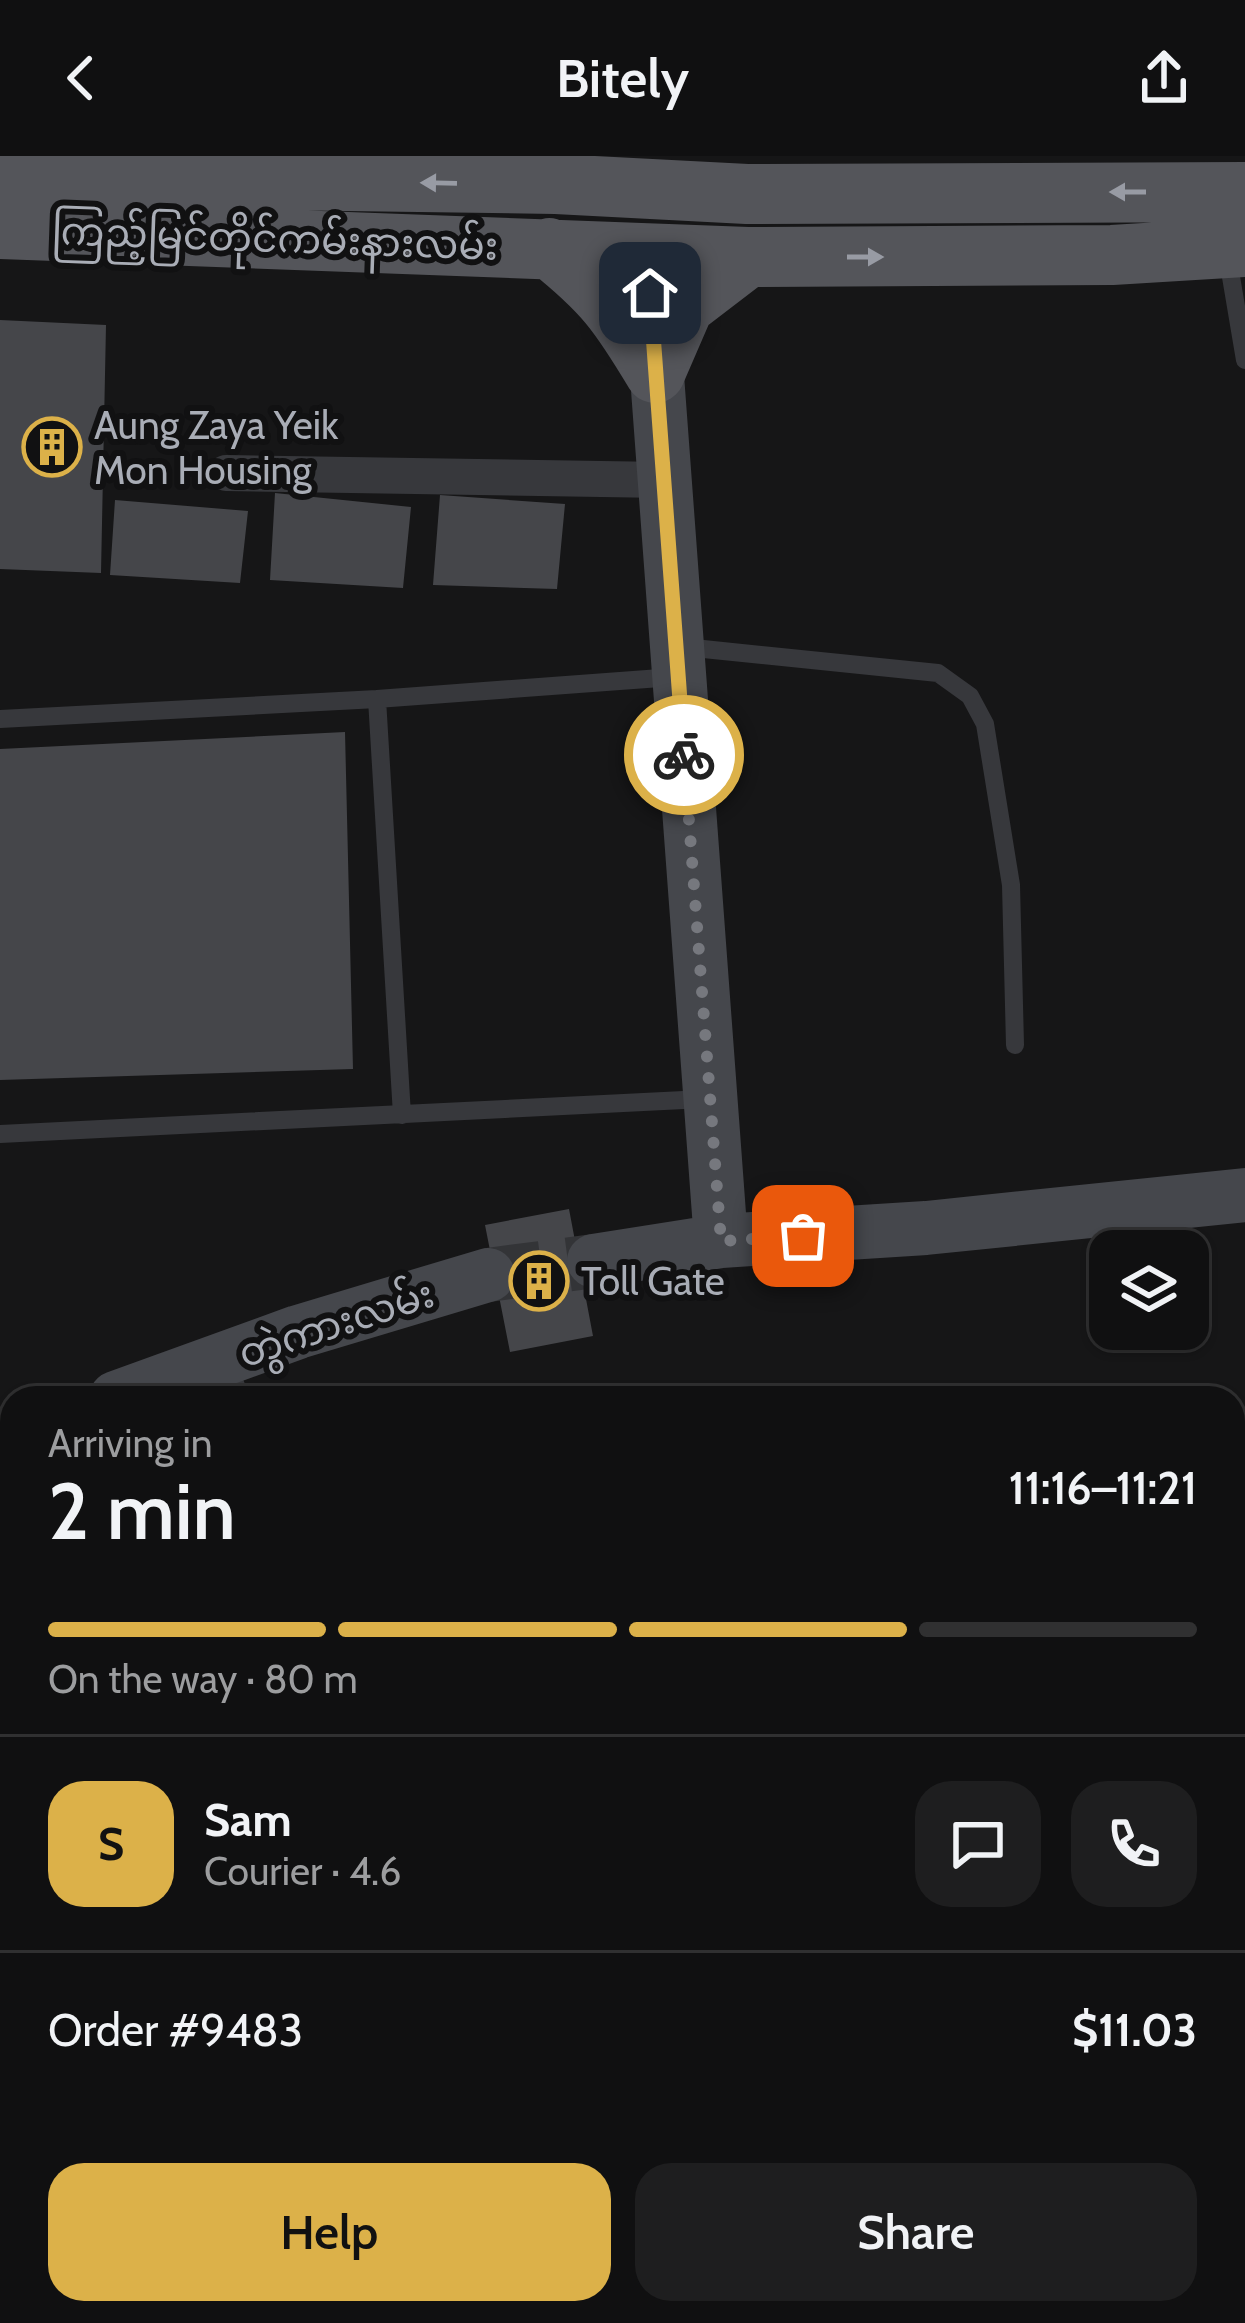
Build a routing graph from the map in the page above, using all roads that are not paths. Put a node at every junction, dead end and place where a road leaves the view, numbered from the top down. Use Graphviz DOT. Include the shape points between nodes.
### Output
graph roads {
  1 [pos="657,166"];
  2 [pos="574,170"];
  3 [pos="0,176"];
  4 [pos="1245,191"];
  5 [pos="0,229"];
  6 [pos="1235,247"];
  7 [pos="549,248"];
  8 [pos="648,254"];
  9 [pos="748,257"];
  10 [pos="1245,360"];
  11 [pos="655,373"];
  12 [pos="226,473"];
  13 [pos="664,480"];
  14 [pos="678,661"];
  15 [pos="377,699"];
  16 [pos="0,719"];
  17 [pos="1015,1045"];
  18 [pos="709,1099"];
  19 [pos="402,1114"];
  20 [pos="0,1134"];
  21 [pos="1245,1195"];
  22 [pos="721,1241"];
  23 [pos="594,1261"];
  24 [pos="488,1275"];
  25 [pos="234,1379"];
  26 [pos="191,1386"];
  1 -- 2 [label="main road, ကြည့်မြင်တိုင်ကမ်းနားလမ်း"];
  4 -- 1 [label="main road, one-way" via="772,188"];
  1 -- 8 [label="main road"];
  2 -- 3 [label="main road, ကြည့်မြင်တိုင်ကမ်းနားလမ်း, one-way"];
  5 -- 7 [label="main road, ကြည့်မြင်တိုင်ကမ်းနားလမ်း"];
  9 -- 6 [label="main road, ကြည့်မြင်တိုင်ကမ်းနားလမ်း, one-way"];
  6 -- 10 [label="lane"];
  7 -- 8 [label="main road, ကြည့်မြင်တိုင်ကမ်းနားလမ်း"];
  7 -- 11 [label="main road" via="618,310"];
  8 -- 9 [label="main road, ကြည့်မြင်တိုင်ကမ်းနားလမ်း"];
  8 -- 11 [label="main road"];
  9 -- 11 [label="main road" via="684,306"];
  11 -- 13 [label="main road"];
  12 -- 13 [label="street"];
  13 -- 14 [label="main road"];
  14 -- 15 [label="lane"];
  14 -- 17 [label="lane" via="938,673 970,696 985,724 1011,885"];
  14 -- 18 [label="main road"];
  15 -- 16 [label="lane"];
  15 -- 19 [label="lane"];
  18 -- 19 [label="lane"];
  18 -- 22 [label="main road"];
  19 -- 20 [label="lane"];
  21 -- 22 [label="main road"];
  22 -- 23 [label="main road"];
  24 -- 25 [label="main road, တွဲကားလမ်း" via="298,1332"];
  25 -- 26 [label="main road, တွဲကားလမ်း"];
}
